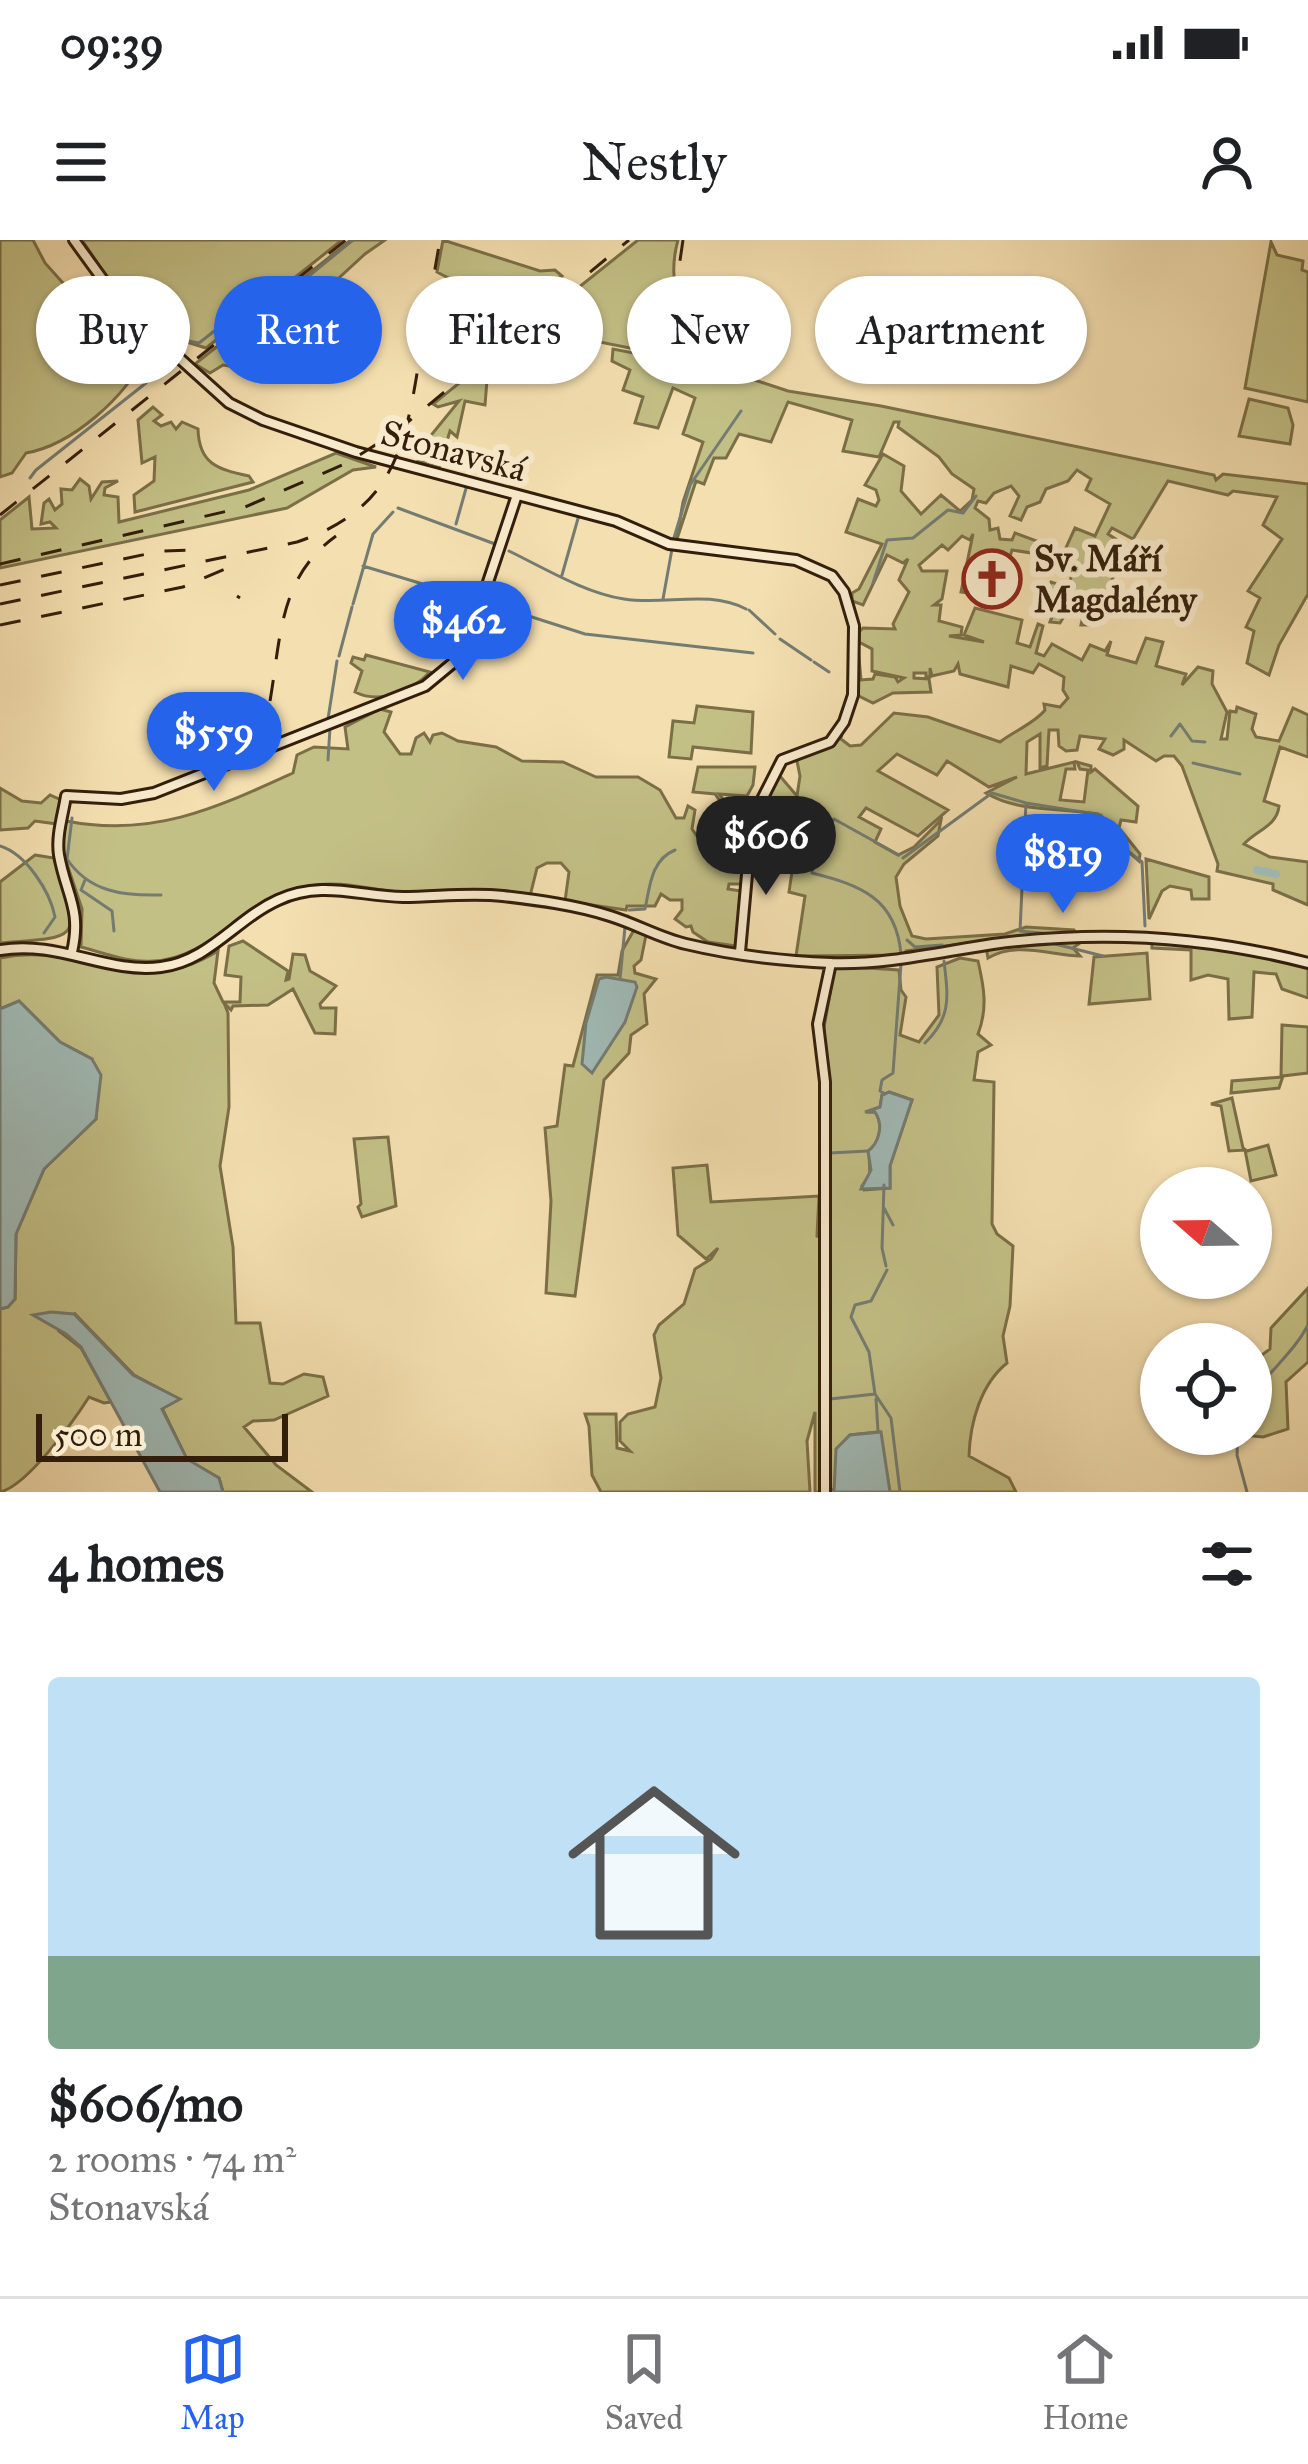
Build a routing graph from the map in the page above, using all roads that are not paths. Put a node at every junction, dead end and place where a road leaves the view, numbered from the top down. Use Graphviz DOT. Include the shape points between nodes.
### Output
graph roads {
  1 [pos="74,240"];
  2 [pos="517,495"];
  3 [pos="0,950"];
  4 [pos="72,952"];
  5 [pos="740,952"];
  6 [pos="831,963"];
  7 [pos="1308,963"];
  8 [pos="825,1492"];
  1 -- 2 [label="street, Stonavská" via="122,303 236,407 306,438"];
  2 -- 4 [label="street" via="468,642 425,686 154,794 66,796 58,851 76,909"];
  2 -- 5 [label="street, Stonavská" via="675,546 812,565 842,586 854,626 853,694 830,742 779,764 752,819"];
  3 -- 4 [label="street"];
  4 -- 5 [label="street" via="148,968 198,955 277,900 333,888 400,897 497,895"];
  5 -- 6 [label="street"];
  6 -- 7 [label="street" via="1143,937"];
  6 -- 8 [label="street" via="818,1024 825,1082"];
}
